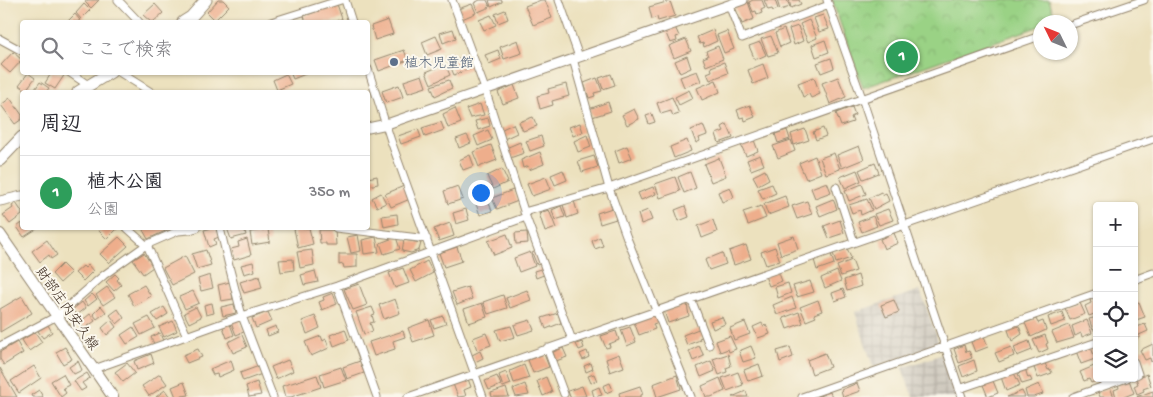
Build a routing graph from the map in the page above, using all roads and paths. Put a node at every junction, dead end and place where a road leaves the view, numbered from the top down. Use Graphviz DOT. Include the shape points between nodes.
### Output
graph roads {
  1 [pos="118,0"];
  2 [pos="206,0"];
  3 [pos="343,0"];
  4 [pos="452,0"];
  5 [pos="559,0"];
  6 [pos="743,0"];
  7 [pos="1144,0"];
  8 [pos="828,3"];
  9 [pos="729,5"];
  10 [pos="136,20"];
  11 [pos="186,20"];
  12 [pos="278,20"];
  13 [pos="351,20"];
  14 [pos="1078,23"];
  15 [pos="1033,38"];
  16 [pos="0,39"];
  17 [pos="20,50"];
  18 [pos="576,58"];
  19 [pos="73,75"];
  20 [pos="106,75"];
  21 [pos="124,75"];
  22 [pos="370,75"];
  23 [pos="88,85"];
  24 [pos="485,89"];
  25 [pos="81,90"];
  26 [pos="148,90"];
  27 [pos="862,98"];
  28 [pos="387,124"];
  29 [pos="370,128"];
  30 [pos="20,139"];
  31 [pos="1153,139"];
  32 [pos="0,160"];
  33 [pos="836,187"];
  34 [pos="609,188"];
  35 [pos="20,196"];
  36 [pos="0,201"];
  37 [pos="525,214"];
  38 [pos="904,225"];
  39 [pos="129,230"];
  40 [pos="190,230"];
  41 [pos="220,230"];
  42 [pos="353,230"];
  43 [pos="0,234"];
  44 [pos="427,239"];
  45 [pos="854,242"];
  46 [pos="146,245"];
  47 [pos="432,252"];
  48 [pos="1153,273"];
  49 [pos="1138,279"];
  50 [pos="336,286"];
  51 [pos="1093,294"];
  52 [pos="691,299"];
  53 [pos="657,311"];
  54 [pos="56,316"];
  55 [pos="242,316"];
  56 [pos="187,336"];
  57 [pos="572,340"];
  58 [pos="1093,343"];
  59 [pos="709,345"];
  60 [pos="0,346"];
  61 [pos="945,346"];
  62 [pos="547,348"];
  63 [pos="94,369"];
  64 [pos="475,374"];
  65 [pos="1116,382"];
  66 [pos="960,389"];
  67 [pos="564,394"];
  68 [pos="806,396"];
  69 [pos="113,397"];
  70 [pos="273,397"];
  71 [pos="376,397"];
  72 [pos="408,397"];
  73 [pos="483,397"];
  74 [pos="691,397"];
  75 [pos="962,397"];
  76 [pos="1073,397"];
  1 -- 10 [label="street"];
  2 -- 11 [label="main road"];
  3 -- 12 [label="street"];
  3 -- 13 [label="street"];
  4 -- 24 [label="street"];
  5 -- 18 [label="street"];
  6 -- 9 [label="street"];
  7 -- 14 [label="street"];
  8 -- 9 [label="street" via="742,38"];
  8 -- 27 [label="street"];
  9 -- 18 [label="street"];
  15 -- 27 [label="street"];
  16 -- 17 [label="street"];
  18 -- 24 [label="street"];
  18 -- 34 [label="street"];
  19 -- 23 [label="street"];
  20 -- 23 [label="main road"];
  21 -- 26 [label="street"];
  22 -- 28 [label="street"];
  23 -- 25 [label="main road"];
  24 -- 28 [label="street"];
  24 -- 37 [label="street"];
  27 -- 34 [label="street"];
  27 -- 38 [label="street"];
  28 -- 29 [label="street"];
  28 -- 44 [label="street"];
  30 -- 32 [label="main road"];
  31 -- 38 [label="street"];
  33 -- 45 [label="street"];
  34 -- 37 [label="street"];
  34 -- 53 [label="street"];
  35 -- 36 [label="street"];
  37 -- 47 [label="street"];
  37 -- 57 [label="street"];
  38 -- 45 [label="street"];
  38 -- 61 [label="street"];
  39 -- 46 [label="street"];
  40 -- 46 [label="street" via="178,231"];
  41 -- 55 [label="street"];
  42 -- 44 [label="street"];
  43 -- 54 [label="main road, 財部庄内安久線"];
  44 -- 47 [label="street"];
  45 -- 52 [label="street"];
  46 -- 54 [label="street"];
  46 -- 56 [label="street"];
  47 -- 50 [label="street"];
  47 -- 64 [label="street"];
  48 -- 49 [label="street"];
  50 -- 55 [label="street"];
  50 -- 71 [label="street"];
  51 -- 61 [label="street"];
  52 -- 53 [label="street"];
  52 -- 59 [label="street"];
  53 -- 57 [label="street"];
  53 -- 74 [label="street"];
  54 -- 60 [label="street"];
  54 -- 63 [label="main road, 財部庄内安久線"];
  55 -- 56 [label="street"];
  55 -- 70 [label="street"];
  56 -- 63 [label="street"];
  57 -- 62 [label="street"];
  58 -- 66 [label="street"];
  61 -- 66 [label="street"];
  61 -- 68 [label="street"];
  62 -- 64 [label="street"];
  62 -- 67 [label="street"];
  63 -- 69 [label="main road, 財部庄内安久線"];
  64 -- 72 [label="street"];
  64 -- 73 [label="street"];
  65 -- 76 [label="street"];
  66 -- 75 [label="street"];
}
